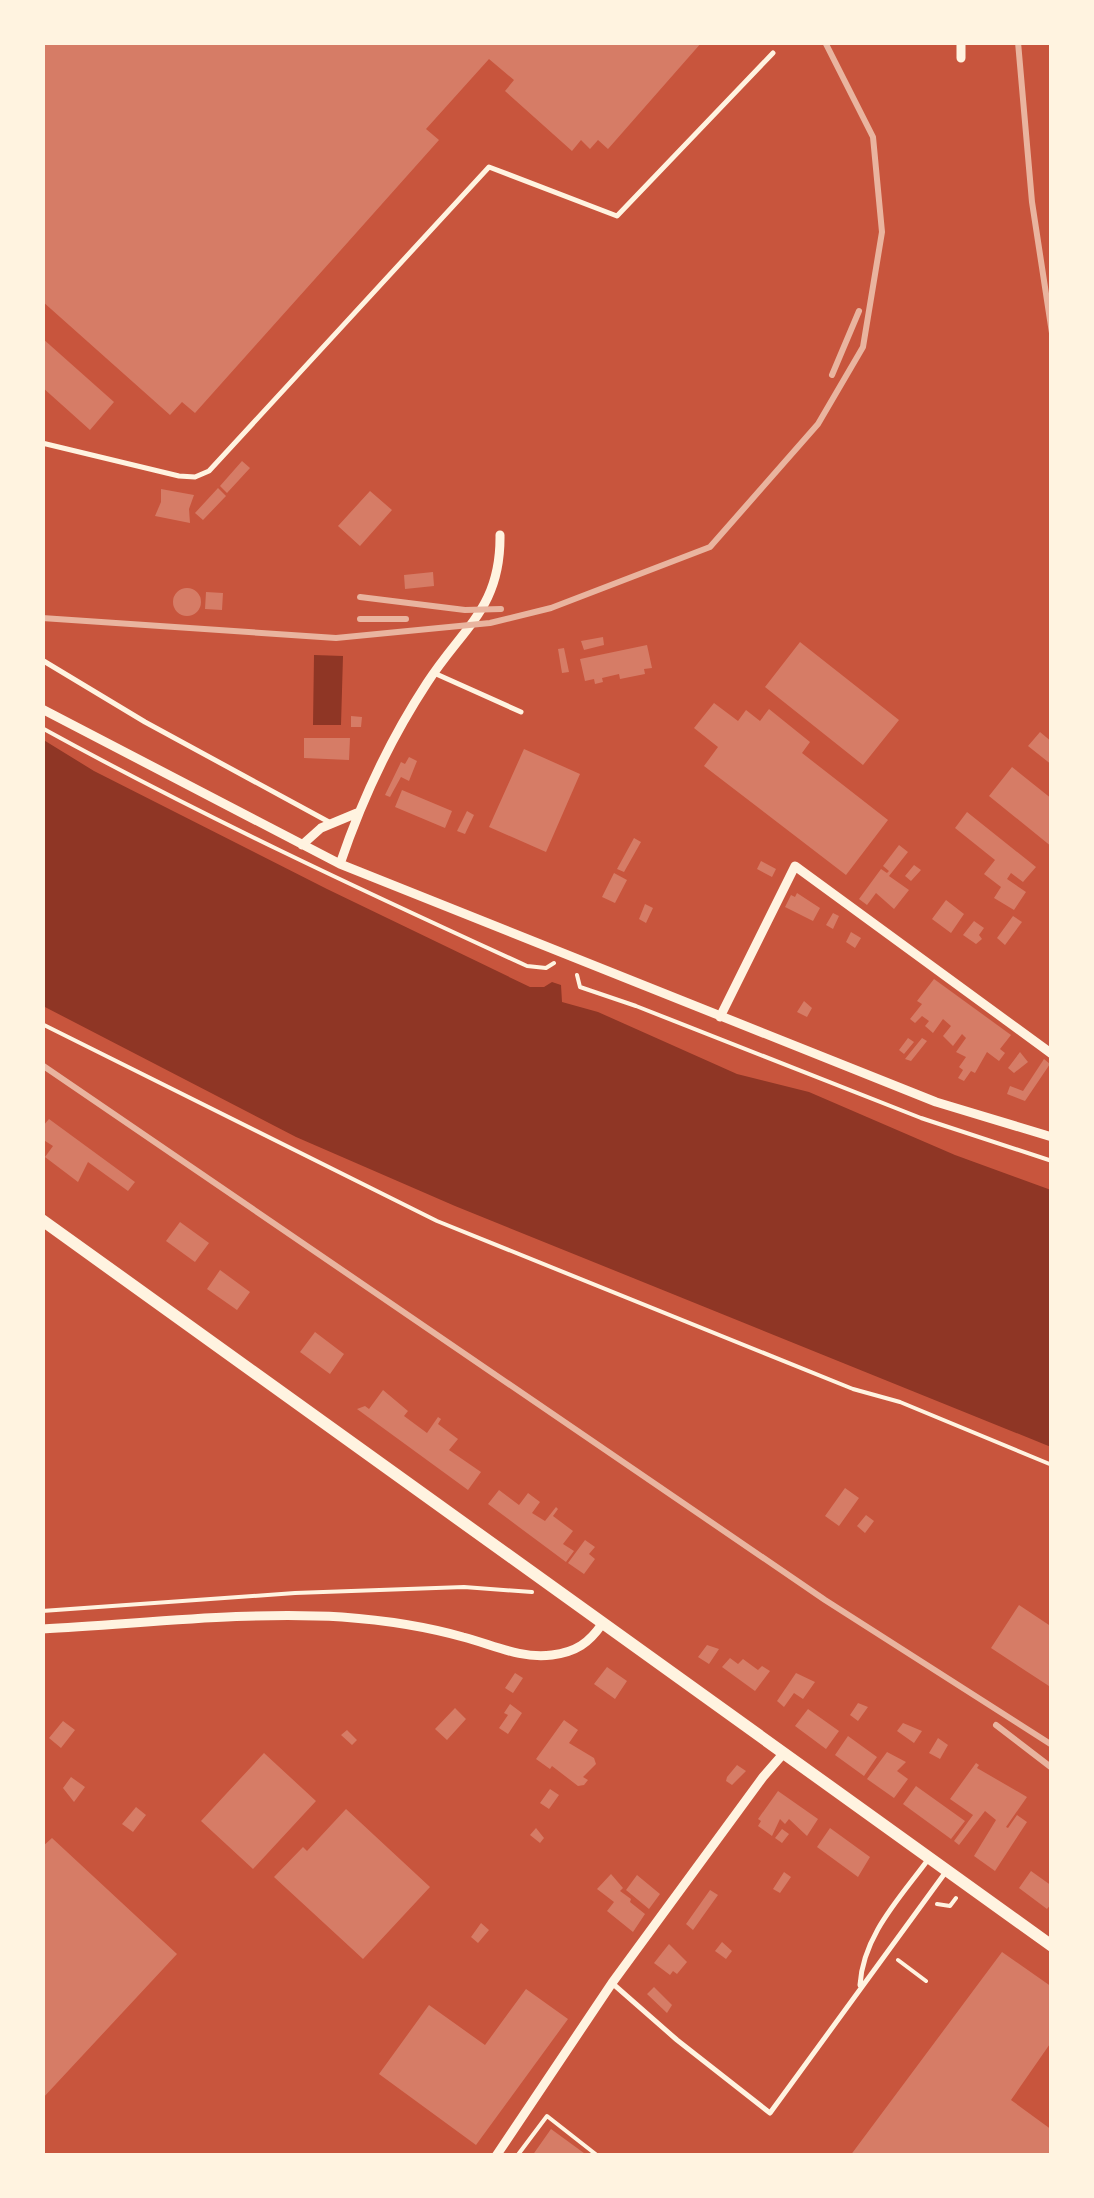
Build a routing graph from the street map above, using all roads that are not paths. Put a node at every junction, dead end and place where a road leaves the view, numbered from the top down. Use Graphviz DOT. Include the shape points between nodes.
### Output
graph roads {
  1 [pos="961,42"];
  2 [pos="773,53"];
  3 [pos="962,58"];
  4 [pos="42,443"];
  5 [pos="500,536"];
  6 [pos="42,660"];
  7 [pos="434,673"];
  8 [pos="42,709"];
  9 [pos="521,712"];
  10 [pos="357,813"];
  11 [pos="332,824"];
  12 [pos="302,845"];
  13 [pos="340,864"];
  14 [pos="720,1017"];
  15 [pos="1052,1054"];
  16 [pos="1052,1137"];
  17 [pos="42,1220"];
  18 [pos="602,1624"];
  19 [pos="42,1629"];
  20 [pos="783,1754"];
  21 [pos="929,1858"];
  22 [pos="946,1872"];
  23 [pos="1052,1946"];
  24 [pos="612,1983"];
  25 [pos="860,1988"];
  26 [pos="496,2156"];
  1 -- 3 [label="street"];
  2 -- 4 [label="lane" via="617,216 489,168 196,477"];
  5 -- 7 [label="street" via="496,582 484,609"];
  6 -- 11 [label="lane"];
  7 -- 9 [label="lane"];
  7 -- 10 [label="street"];
  8 -- 12 [label="street"];
  10 -- 11 [label="street"];
  10 -- 13 [label="street"];
  11 -- 12 [label="street"];
  12 -- 13 [label="street"];
  13 -- 14 [label="street"];
  14 -- 15 [label="street" via="795,866"];
  14 -- 16 [label="street" via="936,1102"];
  17 -- 18 [label="main road"];
  18 -- 19 [label="street" via="587,1645 554,1655 516,1655 412,1625 340,1617"];
  18 -- 20 [label="main road"];
  20 -- 21 [label="main road"];
  20 -- 24 [label="street"];
  21 -- 22 [label="main road"];
  21 -- 25 [label="lane" via="870,1940"];
  22 -- 23 [label="main road"];
  22 -- 25 [label="lane"];
  24 -- 25 [label="lane" via="770,2113"];
  24 -- 26 [label="street"];
}
